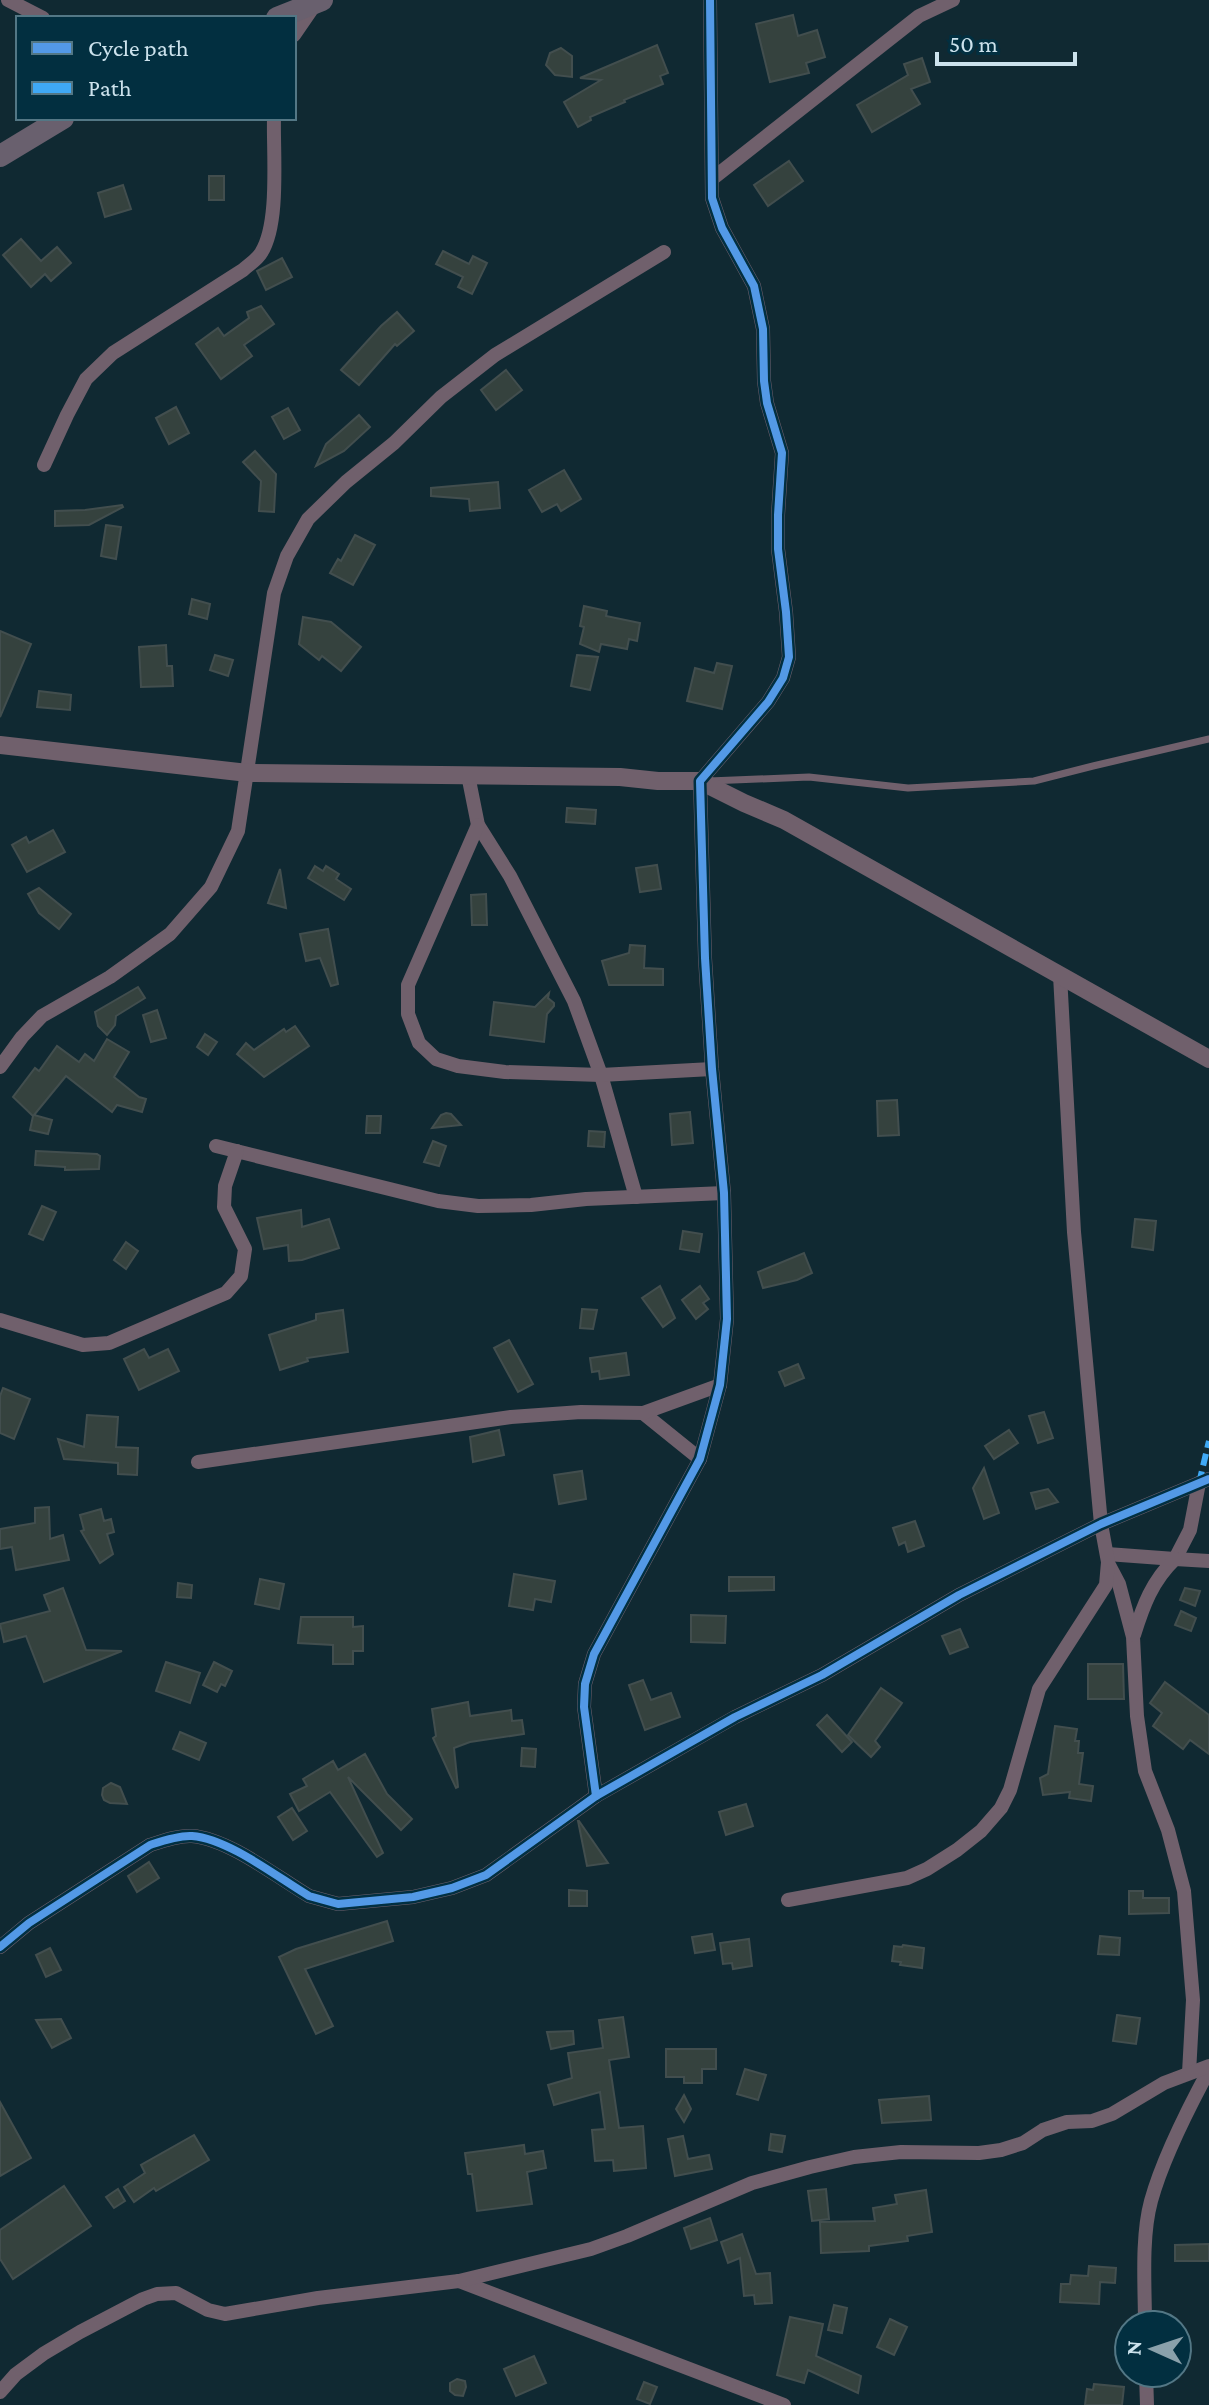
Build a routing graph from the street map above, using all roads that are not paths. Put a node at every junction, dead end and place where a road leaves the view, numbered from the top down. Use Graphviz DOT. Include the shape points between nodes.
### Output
graph roads {
  1 [pos="8,0"];
  2 [pos="710,0"];
  3 [pos="953,0"];
  4 [pos="319,1"];
  5 [pos="39,16"];
  6 [pos="282,16"];
  7 [pos="296,32"];
  8 [pos="60,120"];
  9 [pos="274,120"];
  10 [pos="0,156"];
  11 [pos="712,179"];
  12 [pos="664,252"];
  13 [pos="44,465"];
  14 [pos="1209,739"];
  15 [pos="0,745"];
  16 [pos="248,773"];
  17 [pos="468,775"];
  18 [pos="700,781"];
  19 [pos="478,825"];
  20 [pos="1060,975"];
  21 [pos="1209,1059"];
  22 [pos="0,1067"];
  23 [pos="712,1069"];
  24 [pos="601,1075"];
  25 [pos="216,1146"];
  26 [pos="237,1151"];
  27 [pos="724,1193"];
  28 [pos="636,1197"];
  29 [pos="0,1320"];
  30 [pos="720,1385"];
  31 [pos="643,1413"];
  32 [pos="700,1459"];
  33 [pos="198,1462"];
  34 [pos="1204,1481"];
  35 [pos="1101,1524"];
  36 [pos="1107,1558"];
  37 [pos="1175,1559"];
  38 [pos="1209,1561"];
  39 [pos="1133,1637"];
  40 [pos="596,1796"];
  41 [pos="788,1900"];
  42 [pos="0,1947"];
  43 [pos="1209,2068"];
  44 [pos="1189,2073"];
  45 [pos="459,2281"];
  46 [pos="1145,2309"];
  47 [pos="0,2392"];
  48 [pos="784,2405"];
  1 -- 5 [label="street"];
  2 -- 11 [label="street"];
  3 -- 11 [label="street" via="919,16"];
  4 -- 6 [label="main road"];
  4 -- 7 [label="street"];
  8 -- 10 [label="main road"];
  9 -- 13 [label="street" via="273,214 261,254 113,353 86,379"];
  11 -- 18 [label="street" via="722,228 754,286 763,329 767,403 782,453 778,549 789,657 768,702"];
  12 -- 16 [label="street" via="495,355 441,397 308,519 274,593"];
  14 -- 18 [label="lane" via="1034,781 908,788 809,777"];
  15 -- 16 [label="street"];
  16 -- 17 [label="street"];
  16 -- 22 [label="street" via="238,831 193,911 110,977 42,1016"];
  17 -- 18 [label="street"];
  17 -- 19 [label="street"];
  18 -- 20 [label="street" via="784,820"];
  18 -- 23 [label="street"];
  19 -- 24 [label="street" via="544,938"];
  19 -- 24 [label="street" via="408,985 408,1014 419,1043 436,1059 458,1066"];
  20 -- 21 [label="street"];
  20 -- 35 [label="street" via="1074,1232"];
  23 -- 24 [label="street"];
  23 -- 27 [label="street"];
  24 -- 28 [label="street"];
  25 -- 26 [label="street"];
  26 -- 28 [label="street" via="438,1201 478,1206"];
  26 -- 29 [label="street" via="224,1207 245,1249 241,1276 226,1293 109,1343 83,1345"];
  27 -- 28 [label="street"];
  27 -- 30 [label="street" via="727,1319"];
  30 -- 31 [label="street"];
  30 -- 32 [label="street"];
  31 -- 32 [label="street"];
  31 -- 33 [label="street" via="511,1417"];
  32 -- 40 [label="street" via="594,1654 584,1707"];
  34 -- 35 [label="street"];
  34 -- 37 [label="street"];
  35 -- 36 [label="street"];
  35 -- 40 [label="street" via="959,1595"];
  36 -- 37 [label="street"];
  36 -- 39 [label="street"];
  36 -- 41 [label="street" via="1106,1585 1039,1689 1010,1790 981,1831 907,1878"];
  37 -- 38 [label="street"];
  37 -- 39 [label="street" via="1153,1585"];
  39 -- 44 [label="street" via="1145,1771 1184,1891 1193,2000"];
  40 -- 42 [label="street" via="486,1875 413,1897 322,1901 225,1844 191,1836 165,1840 29,1923"];
  43 -- 44 [label="street"];
  43 -- 46 [label="street" via="1150,2202"];
  44 -- 45 [label="street" via="1112,2114 1067,2122 1001,2150 901,2152 810,2167 752,2183 591,2249"];
  45 -- 47 [label="street" via="225,2314 176,2293 157,2294 43,2354"];
  45 -- 48 [label="street"];
}
